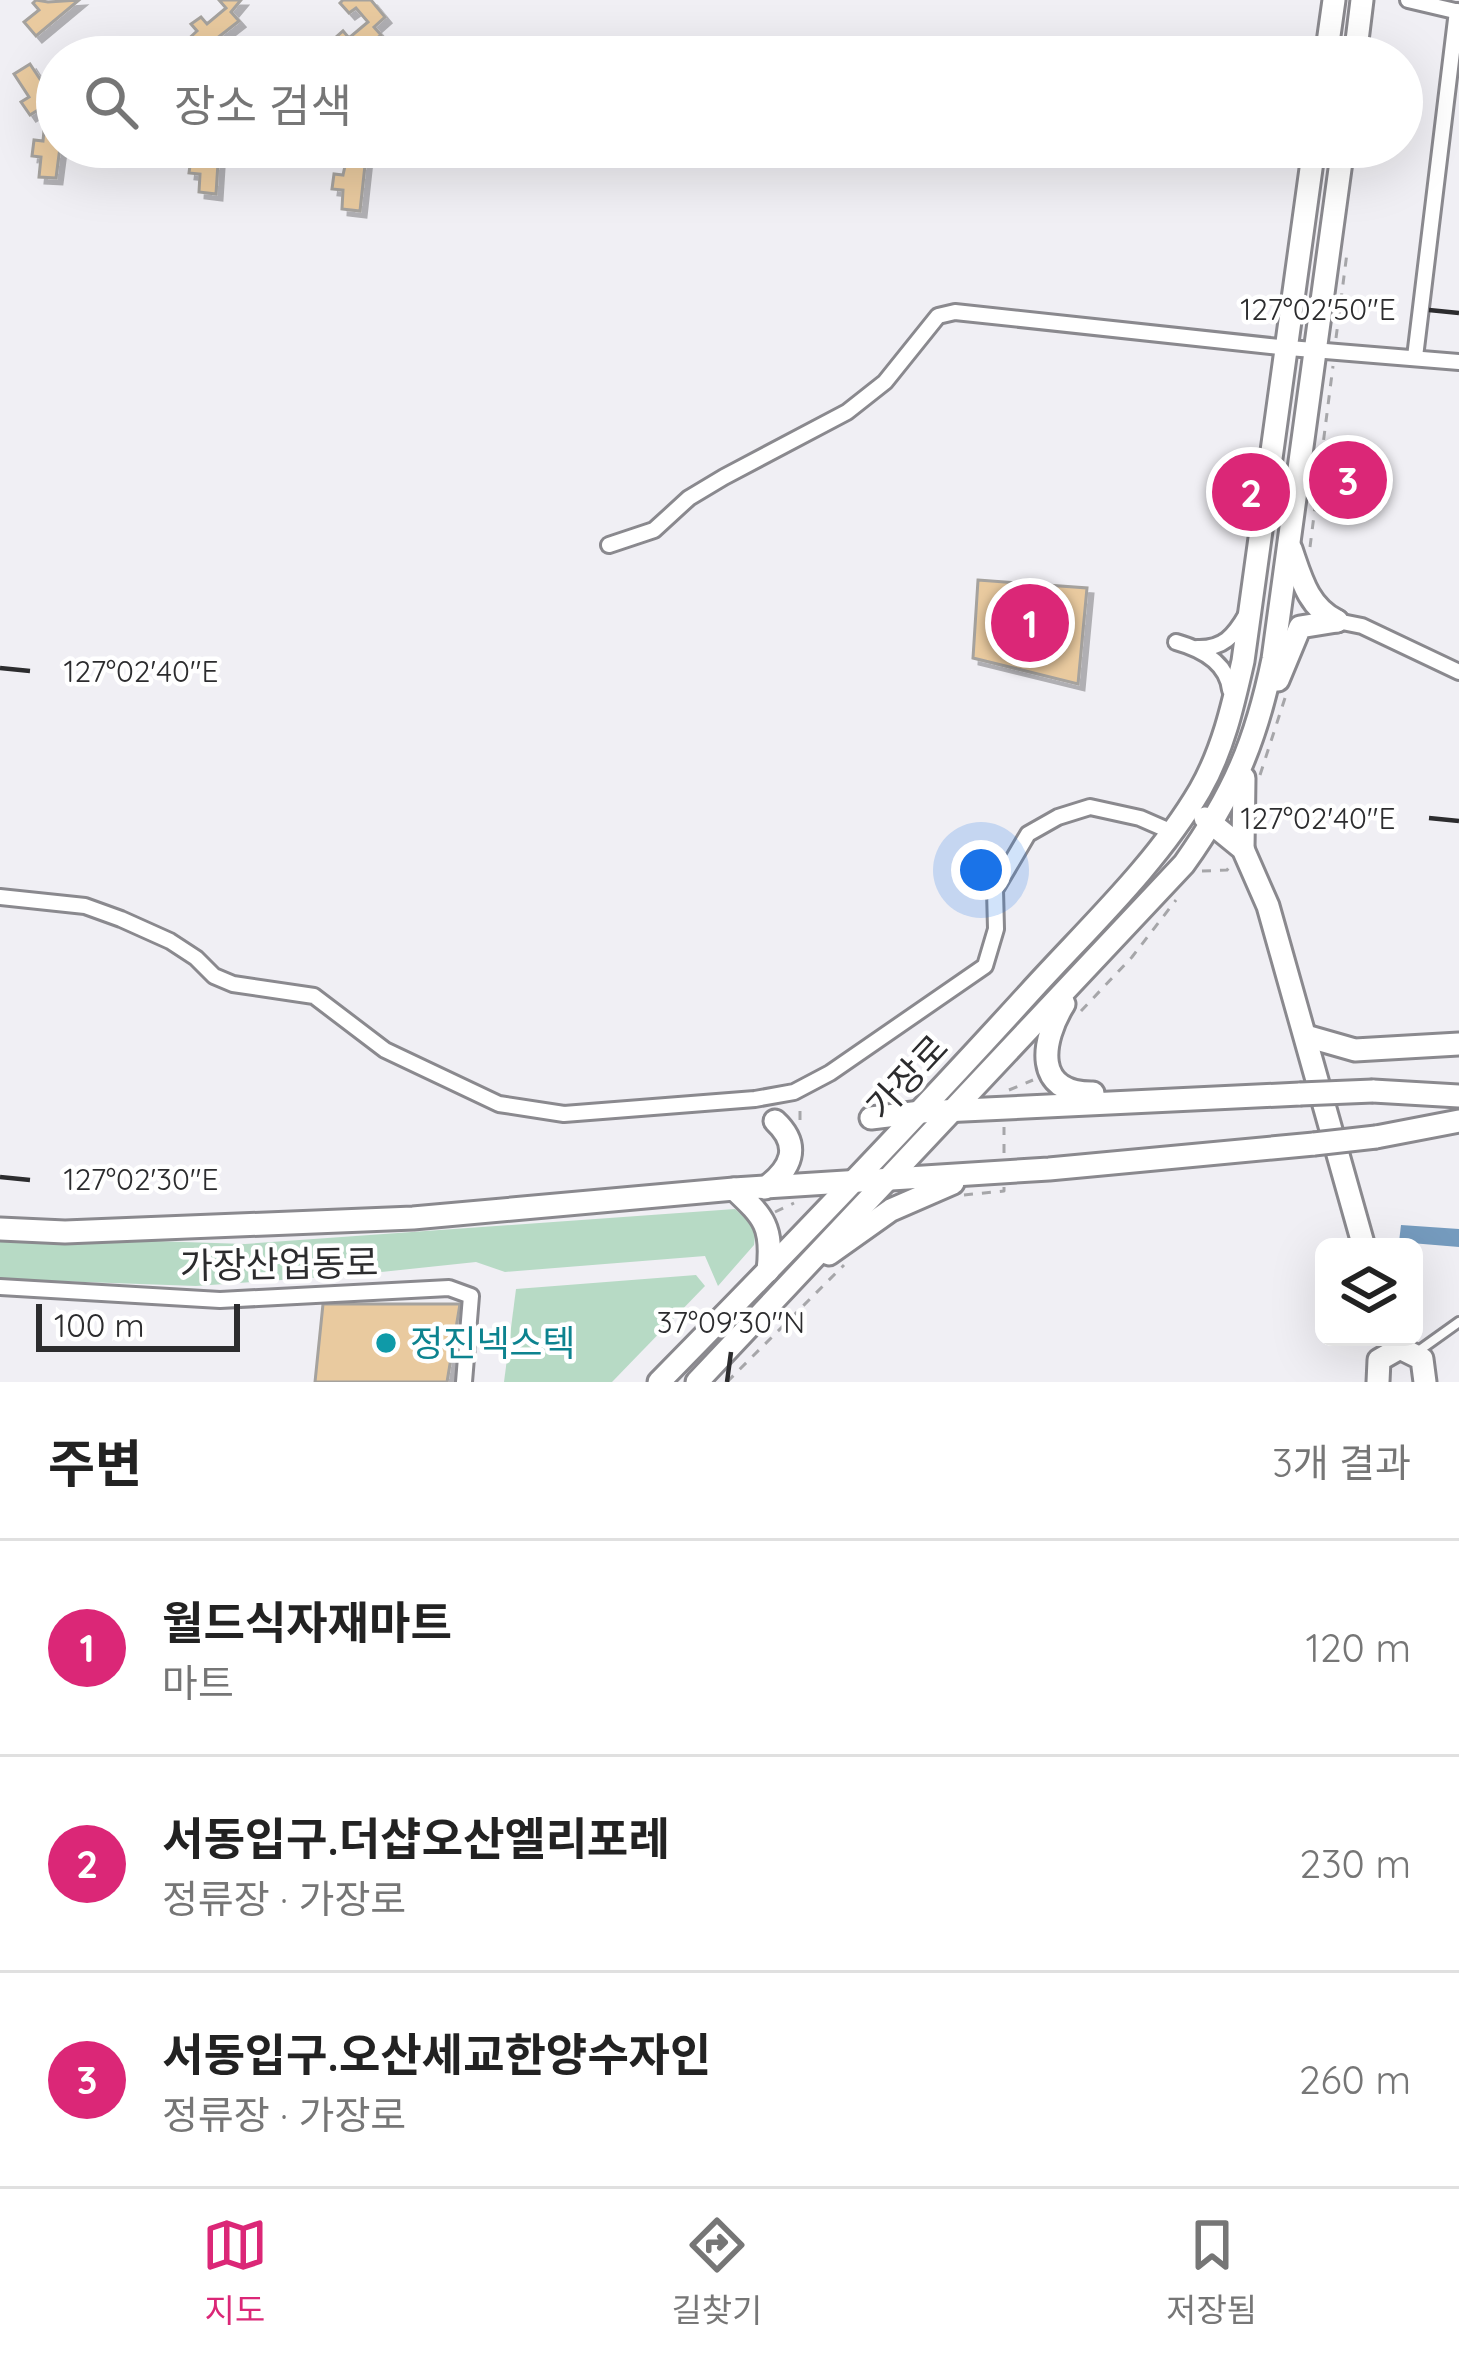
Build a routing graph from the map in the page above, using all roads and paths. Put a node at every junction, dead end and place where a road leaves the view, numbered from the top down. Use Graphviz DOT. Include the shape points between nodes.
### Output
graph roads {
  1 [pos="1334,0"];
  2 [pos="1362,0"];
  3 [pos="1408,0"];
  4 [pos="1458,11"];
  5 [pos="1329,36"];
  6 [pos="1357,36"];
  7 [pos="1311,168"];
  8 [pos="1340,168"];
  9 [pos="1289,348"];
  10 [pos="1317,350"];
  11 [pos="1415,357"];
  12 [pos="1459,362"];
  13 [pos="609,545"];
  14 [pos="1289,545"];
  15 [pos="1251,605"];
  16 [pos="1337,621"];
  17 [pos="1176,642"];
  18 [pos="1197,648"];
  19 [pos="1459,672"];
  20 [pos="1262,715"];
  21 [pos="1229,722"];
  22 [pos="1246,762"];
  23 [pos="1190,807"];
  24 [pos="1213,824"];
  25 [pos="1172,832"];
  26 [pos="1243,849"];
  27 [pos="1227,870"];
  28 [pos="1193,879"];
  29 [pos="1181,892"];
  30 [pos="0,897"];
  31 [pos="1102,952"];
  32 [pos="1077,1015"];
  33 [pos="1306,1036"];
  34 [pos="1459,1044"];
  35 [pos="1050,1072"];
  36 [pos="1293,1094"];
  37 [pos="1456,1096"];
  38 [pos="1004,1108"];
  39 [pos="951,1111"];
  40 [pos="921,1112"];
  41 [pos="775,1121"];
  42 [pos="1456,1121"];
  43 [pos="893,1141"];
  44 [pos="1004,1173"];
  45 [pos="889,1175"];
  46 [pos="852,1184"];
  47 [pos="734,1189"];
  48 [pos="764,1189"];
  49 [pos="952,1198"];
  50 [pos="803,1199"];
  51 [pos="763,1218"];
  52 [pos="0,1229"];
  53 [pos="1362,1238"];
  54 [pos="846,1263"];
  55 [pos="777,1279"];
  56 [pos="0,1287"];
  57 [pos="1459,1322"];
  58 [pos="1388,1346"];
  59 [pos="1398,1346"];
  60 [pos="1416,1353"];
  61 [pos="464,1382"];
  62 [pos="659,1382"];
  63 [pos="697,1382"];
  64 [pos="727,1382"];
  65 [pos="1378,1382"];
  66 [pos="1425,1382"];
  1 -- 5 [label="main road"];
  2 -- 6 [label="main road"];
  3 -- 4 [label="street"];
  4 -- 11 [label="street"];
  7 -- 9 [label="main road, 가장로"];
  8 -- 10 [label="main road, 가장로"];
  9 -- 10 [label="street"];
  9 -- 13 [label="street" via="938,316 885,382 847,412 689,498 654,530"];
  9 -- 15 [label="main road, 가장로"];
  10 -- 11 [label="street"];
  10 -- 14 [label="main road, 가장로"];
  11 -- 12 [label="street"];
  14 -- 16 [label="main road" via="1311,598"];
  14 -- 20 [label="main road, 가장로"];
  15 -- 18 [label="street" via="1223,644"];
  15 -- 21 [label="main road, 가장로"];
  16 -- 19 [label="street"];
  16 -- 20 [label="main road" via="1300,628"];
  17 -- 18 [label="street"];
  18 -- 21 [label="street" via="1230,680"];
  20 -- 22 [label="main road, 가장로"];
  21 -- 23 [label="main road, 가장로"];
  22 -- 24 [label="main road, 가장로"];
  22 -- 26 [label="main road"];
  23 -- 24 [label="main road"];
  23 -- 25 [label="main road, 가장로"];
  24 -- 26 [label="main road"];
  24 -- 31 [label="main road, 가장로"];
  25 -- 30 [label="street" via="1090,807 1028,834 995,890 986,966 794,1093 564,1114 499,1104 386,1049 314,996 233,984 121,919 85,906"];
  25 -- 40 [label="main road, 가장로"];
  26 -- 33 [label="main road"];
  27 -- 28 [label="path" via="1203,870"];
  29 -- 32 [label="path"];
  31 -- 35 [label="main road" via="1055,1018"];
  31 -- 39 [label="main road, 가장로"];
  33 -- 34 [label="main road" via="1355,1050"];
  33 -- 53 [label="main road"];
  35 -- 36 [label="main road" via="1071,1093"];
  35 -- 38 [label="path" via="1004,1092"];
  36 -- 37 [label="main road, bridge"];
  36 -- 38 [label="main road"];
  38 -- 39 [label="main road"];
  38 -- 44 [label="path"];
  39 -- 40 [label="main road"];
  39 -- 45 [label="main road, 가장로"];
  40 -- 43 [label="main road, 가장로"];
  40 -- 43 [label="main road" via="871,1118"];
  41 -- 48 [label="main road" via="791,1140 791,1160"];
  42 -- 44 [label="main road, bridge" via="1376,1138"];
  43 -- 45 [label="main road"];
  43 -- 46 [label="main road, 가장로"];
  44 -- 45 [label="main road"];
  44 -- 49 [label="path" via="1004,1191"];
  44 -- 55 [label="main road" via="950,1184 891,1210"];
  45 -- 46 [label="main road"];
  45 -- 55 [label="main road, 가장로"];
  46 -- 48 [label="main road"];
  46 -- 55 [label="main road, 가장로"];
  47 -- 48 [label="main road"];
  47 -- 51 [label="main road"];
  47 -- 52 [label="main road" via="297,1224"];
  50 -- 51 [label="path"];
  51 -- 55 [label="main road"];
  54 -- 64 [label="path"];
  55 -- 62 [label="main road, 가장로"];
  55 -- 63 [label="main road, 가장로"];
  56 -- 61 [label="street, 가장산업동로" via="220,1300 449,1288 471,1296"];
  57 -- 60 [label="lane"];
  58 -- 65 [label="main road"];
  59 -- 60 [label="main road"];
  60 -- 66 [label="main road"];
}
